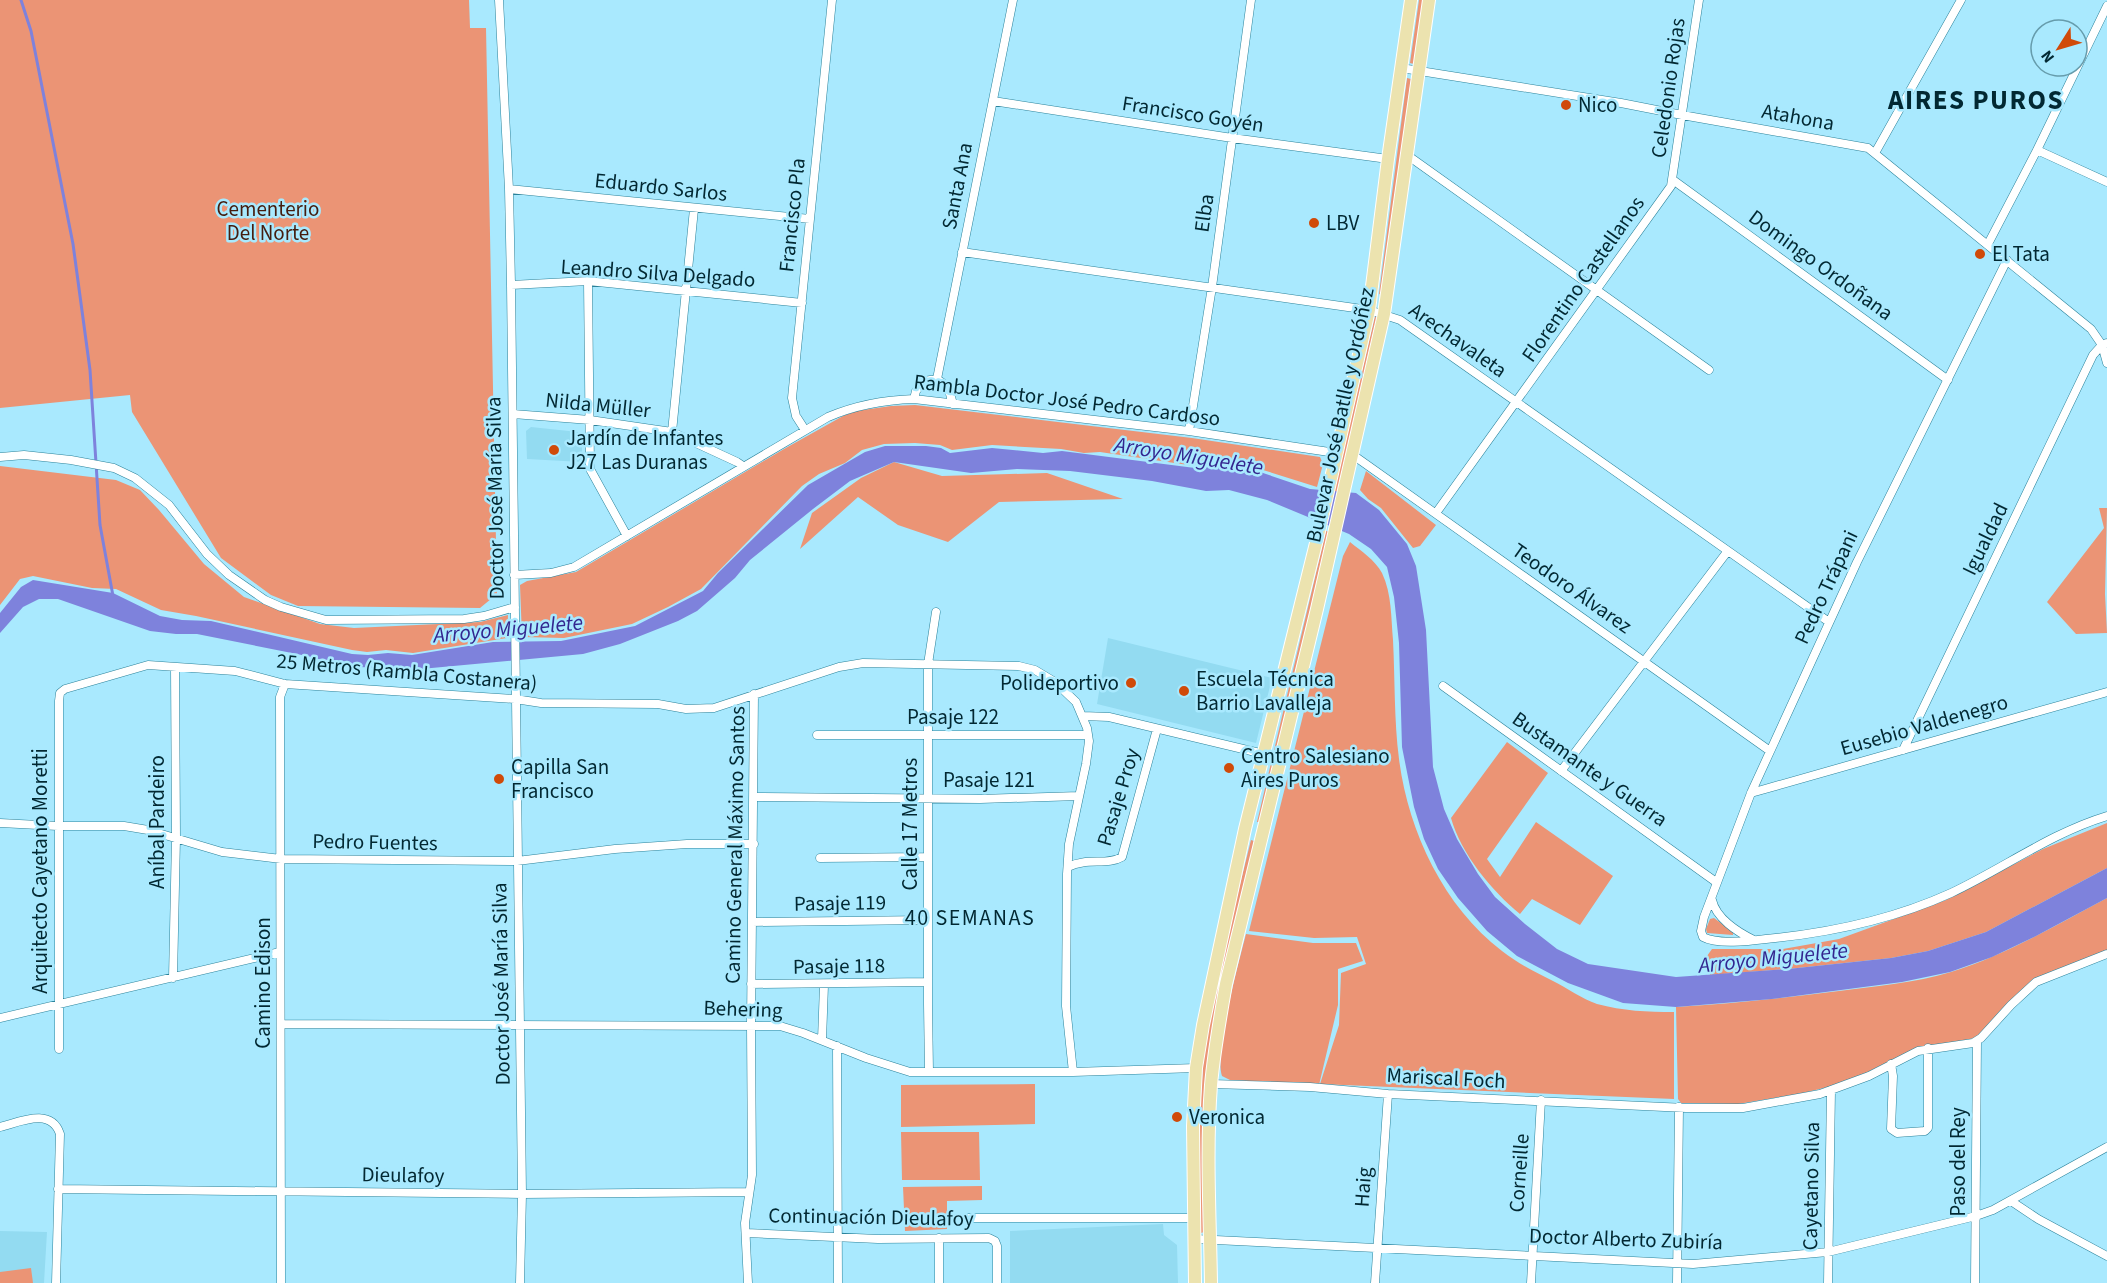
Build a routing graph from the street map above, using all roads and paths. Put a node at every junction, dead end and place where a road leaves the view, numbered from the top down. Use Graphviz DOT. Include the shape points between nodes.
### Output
graph roads {
  1 [pos="499,0"];
  2 [pos="832,0"];
  3 [pos="1013,0"];
  4 [pos="1251,0"];
  5 [pos="1411,0"];
  6 [pos="1429,0"];
  7 [pos="1699,0"];
  8 [pos="1961,0"];
  9 [pos="2107,6"];
  10 [pos="1401,68"];
  11 [pos="1419,71"];
  12 [pos="993,101"];
  13 [pos="1682,115"];
  14 [pos="1232,138"];
  15 [pos="2037,150"];
  16 [pos="1875,153"];
  17 [pos="1407,155"];
  18 [pos="1388,159"];
  19 [pos="1673,180"];
  20 [pos="2107,182"];
  21 [pos="509,189"];
  22 [pos="694,208"];
  23 [pos="810,219"];
  24 [pos="1988,244"];
  25 [pos="962,252"];
  26 [pos="2007,260"];
  27 [pos="588,281"];
  28 [pos="512,285"];
  29 [pos="1212,287"];
  30 [pos="687,290"];
  31 [pos="1597,291"];
  32 [pos="801,303"];
  33 [pos="1369,310"];
  34 [pos="1384,314"];
  35 [pos="2104,344"];
  36 [pos="2107,363"];
  37 [pos="1709,370"];
  38 [pos="937,379"];
  39 [pos="1948,380"];
  40 [pos="914,399"];
  41 [pos="953,404"];
  42 [pos="1516,404"];
  43 [pos="513,414"];
  44 [pos="590,420"];
  45 [pos="805,430"];
  46 [pos="1189,431"];
  47 [pos="672,432"];
  48 [pos="1336,453"];
  49 [pos="1353,455"];
  50 [pos="0,457"];
  51 [pos="743,466"];
  52 [pos="1436,513"];
  53 [pos="627,536"];
  54 [pos="1727,552"];
  55 [pos="514,575"];
  56 [pos="514,607"];
  57 [pos="936,612"];
  58 [pos="1829,622"];
  59 [pos="1644,662"];
  60 [pos="928,664"];
  61 [pos="175,667"];
  62 [pos="285,684"];
  63 [pos="1443,686"];
  64 [pos="2107,692"];
  65 [pos="60,693"];
  66 [pos="754,694"];
  67 [pos="515,699"];
  68 [pos="1083,716"];
  69 [pos="1157,729"];
  70 [pos="817,735"];
  71 [pos="928,735"];
  72 [pos="1088,735"];
  73 [pos="1903,750"];
  74 [pos="1770,751"];
  75 [pos="1264,754"];
  76 [pos="1561,771"];
  77 [pos="1751,793"];
  78 [pos="1079,796"];
  79 [pos="754,797"];
  80 [pos="928,798"];
  81 [pos="2107,816"];
  82 [pos="0,823"];
  83 [pos="58,826"];
  84 [pos="1245,829"];
  85 [pos="1262,834"];
  86 [pos="176,838"];
  87 [pos="754,844"];
  88 [pos="1069,849"];
  89 [pos="928,857"];
  90 [pos="820,858"];
  91 [pos="281,859"];
  92 [pos="517,861"];
  93 [pos="1084,861"];
  94 [pos="1068,867"];
  95 [pos="1716,882"];
  96 [pos="1712,899"];
  97 [pos="928,920"];
  98 [pos="752,922"];
  99 [pos="1755,940"];
  100 [pos="280,952"];
  101 [pos="2107,954"];
  102 [pos="173,978"];
  103 [pos="928,982"];
  104 [pos="751,984"];
  105 [pos="824,985"];
  106 [pos="58,1005"];
  107 [pos="0,1018"];
  108 [pos="281,1024"];
  109 [pos="519,1024"];
  110 [pos="751,1026"];
  111 [pos="822,1040"];
  112 [pos="1977,1041"];
  113 [pos="837,1046"];
  114 [pos="59,1048"];
  115 [pos="1928,1048"];
  116 [pos="1891,1064"];
  117 [pos="1196,1068"];
  118 [pos="929,1072"];
  119 [pos="1073,1072"];
  120 [pos="1211,1084"];
  121 [pos="1831,1090"];
  122 [pos="1388,1094"];
  123 [pos="1541,1100"];
  124 [pos="1679,1107"];
  125 [pos="0,1127"];
  126 [pos="2107,1146"];
  127 [pos="58,1189"];
  128 [pos="281,1191"];
  129 [pos="749,1192"];
  130 [pos="522,1194"];
  131 [pos="2012,1201"];
  132 [pos="1976,1216"];
  133 [pos="968,1218"];
  134 [pos="1194,1218"];
  135 [pos="746,1233"];
  136 [pos="838,1237"];
  137 [pos="939,1238"];
  138 [pos="1195,1239"];
  139 [pos="1210,1240"];
  140 [pos="1377,1247"];
  141 [pos="1828,1252"];
  142 [pos="1532,1255"];
  143 [pos="2107,1256"];
  144 [pos="1678,1263"];
  145 [pos="56,1283"];
  146 [pos="281,1283"];
  147 [pos="520,1283"];
  148 [pos="748,1283"];
  149 [pos="838,1283"];
  150 [pos="939,1283"];
  151 [pos="997,1283"];
  152 [pos="1195,1283"];
  153 [pos="1210,1283"];
  154 [pos="1375,1283"];
  155 [pos="1531,1283"];
  156 [pos="1677,1283"];
  157 [pos="1827,1283"];
  158 [pos="1975,1283"];
  1 -- 21 [label="street, Doctor José María Silva"];
  2 -- 23 [label="street, Francisco Pla"];
  3 -- 12 [label="street, Santa Ana"];
  4 -- 14 [label="street, Elba"];
  5 -- 10 [label="main road, Bulevar José Batlle y Ordóñez"];
  6 -- 11 [label="main road, Bulevar José Batlle y Ordóñez"];
  7 -- 13 [label="street, Celedonio Rojas"];
  8 -- 16 [label="street"];
  9 -- 15 [label="street"];
  10 -- 11 [label="street, Atahona"];
  10 -- 18 [label="main road, Bulevar José Batlle y Ordóñez"];
  11 -- 13 [label="street, Atahona"];
  11 -- 17 [label="main road, Bulevar José Batlle y Ordóñez"];
  12 -- 14 [label="street, Francisco Goyén"];
  12 -- 25 [label="street, Santa Ana"];
  13 -- 16 [label="street, Atahona" via="1868,148"];
  13 -- 19 [label="street, Celedonio Rojas"];
  14 -- 18 [label="street, Francisco Goyén"];
  14 -- 29 [label="street, Elba"];
  15 -- 20 [label="street"];
  15 -- 24 [label="street"];
  16 -- 24 [label="street, Atahona"];
  17 -- 31 [label="street"];
  17 -- 34 [label="main road, Bulevar José Batlle y Ordóñez"];
  18 -- 33 [label="main road, Bulevar José Batlle y Ordóñez"];
  19 -- 31 [label="street, Florentino Castellanos"];
  19 -- 39 [label="street, Domingo Ordoñana"];
  21 -- 22 [label="street, Eduardo Sarlos"];
  21 -- 28 [label="street, Doctor José María Silva"];
  22 -- 23 [label="street, Eduardo Sarlos"];
  22 -- 30 [label="street"];
  23 -- 32 [label="street, Francisco Pla"];
  24 -- 26 [label="street, Atahona"];
  25 -- 29 [label="street, Arechavaleta"];
  25 -- 38 [label="street, Santa Ana"];
  26 -- 35 [label="street, Atahona"];
  26 -- 39 [label="street, Pedro Trápani"];
  27 -- 28 [label="street, Leandro Silva Delgado"];
  27 -- 30 [label="street, Leandro Silva Delgado"];
  27 -- 44 [label="street"];
  28 -- 43 [label="street, Doctor José María Silva"];
  29 -- 33 [label="street, Arechavaleta"];
  29 -- 46 [label="street, Elba"];
  30 -- 32 [label="street, Leandro Silva Delgado"];
  30 -- 47 [label="street"];
  31 -- 37 [label="street"];
  31 -- 42 [label="street, Florentino Castellanos"];
  32 -- 45 [label="street, Francisco Pla" via="792,398 796,416"];
  33 -- 34 [label="street, Arechavaleta"];
  33 -- 48 [label="main road, Bulevar José Batlle y Ordóñez"];
  34 -- 42 [label="street, Arechavaleta" via="1400,320"];
  34 -- 49 [label="main road, Bulevar José Batlle y Ordóñez"];
  35 -- 36 [label="street, Atahona"];
  35 -- 73 [label="street, Igualdad" via="2093,355"];
  38 -- 40 [label="street" via="924,381"];
  38 -- 41 [label="street" via="948,387"];
  39 -- 58 [label="street, Pedro Trápani"];
  40 -- 41 [label="street, Rambla Doctor José Pedro Cardoso"];
  40 -- 45 [label="street, Rambla Doctor José Pedro Cardoso" via="859,405"];
  41 -- 46 [label="street, Rambla Doctor José Pedro Cardoso"];
  42 -- 52 [label="street, Florentino Castellanos"];
  42 -- 54 [label="street, Arechavaleta"];
  43 -- 44 [label="street, Nilda Müller"];
  43 -- 55 [label="street, Doctor José María Silva"];
  44 -- 47 [label="street, Nilda Müller"];
  44 -- 53 [label="street" via="590,470"];
  45 -- 51 [label="street, Rambla Doctor José Pedro Cardoso"];
  46 -- 48 [label="street, Rambla Doctor José Pedro Cardoso"];
  47 -- 51 [label="street, Nilda Müller"];
  48 -- 75 [label="main road, Bulevar José Batlle y Ordóñez"];
  49 -- 52 [label="street, Teodoro Álvarez"];
  49 -- 85 [label="main road, Bulevar José Batlle y Ordóñez"];
  50 -- 56 [label="street" via="24,455 114,468 169,505 207,554 229,575 281,607 326,620 464,619"];
  51 -- 53 [label="street, Rambla Doctor José Pedro Cardoso"];
  52 -- 59 [label="street, Teodoro Álvarez"];
  53 -- 55 [label="street, Rambla Doctor José Pedro Cardoso" via="574,567"];
  54 -- 58 [label="street, Arechavaleta"];
  54 -- 59 [label="street"];
  55 -- 56 [label="street, Doctor José María Silva"];
  56 -- 67 [label="street, Doctor José María Silva"];
  57 -- 60 [label="street, Calle 17 Metros"];
  58 -- 74 [label="street, Pedro Trápani"];
  59 -- 74 [label="street, Teodoro Álvarez"];
  59 -- 76 [label="street"];
  60 -- 66 [label="street, 25 Metros (Rambla Costanera)" via="863,663 839,667"];
  60 -- 68 [label="street, 25 Metros (Rambla Costanera)" via="1008,665 1035,670 1066,692"];
  60 -- 71 [label="street, Calle 17 Metros"];
  61 -- 62 [label="street, 25 Metros (Rambla Costanera)" via="235,671"];
  61 -- 65 [label="street, 25 Metros (Rambla Costanera)" via="136,667"];
  61 -- 86 [label="street, Aníbal Pardeiro"];
  62 -- 67 [label="street, 25 Metros (Rambla Costanera)"];
  62 -- 91 [label="street, Camino Edison" via="280,698"];
  63 -- 76 [label="street, Bustamante y Guerra"];
  64 -- 73 [label="street, Eusebio Valdenegro"];
  65 -- 83 [label="street, Arquitecto Cayetano Moretti"];
  66 -- 67 [label="street, 25 Metros (Rambla Costanera)" via="714,708 686,709 658,704 541,703"];
  66 -- 79 [label="street, Camino General Máximo Santos"];
  67 -- 92 [label="street, Doctor José María Silva"];
  68 -- 69 [label="street" via="1109,717"];
  68 -- 72 [label="street"];
  69 -- 75 [label="street"];
  69 -- 93 [label="street, Pasaje Proy" via="1122,857"];
  70 -- 71 [label="street, Pasaje 122"];
  71 -- 72 [label="street, Pasaje 122"];
  71 -- 80 [label="street, Calle 17 Metros"];
  72 -- 78 [label="street"];
  73 -- 77 [label="street, Eusebio Valdenegro"];
  74 -- 77 [label="street, Pedro Trápani"];
  75 -- 84 [label="main road, Bulevar José Batlle y Ordóñez"];
  76 -- 95 [label="street, Bustamante y Guerra"];
  77 -- 95 [label="street, Pedro Trápani"];
  78 -- 80 [label="street, Pasaje 121"];
  78 -- 88 [label="street"];
  79 -- 80 [label="street, Pasaje 121"];
  79 -- 87 [label="street, Camino General Máximo Santos"];
  80 -- 89 [label="street, Calle 17 Metros"];
  81 -- 99 [label="street" via="2055,837 1923,904 1842,928"];
  82 -- 83 [label="street, Pedro Fuentes"];
  83 -- 86 [label="street, Pedro Fuentes" via="124,826"];
  83 -- 106 [label="street, Arquitecto Cayetano Moretti"];
  84 -- 85 [label="street"];
  84 -- 117 [label="main road, Bulevar José Batlle y Ordóñez"];
  85 -- 120 [label="main road, Bulevar José Batlle y Ordóñez" via="1226,984"];
  86 -- 91 [label="street, Pedro Fuentes" via="233,855"];
  86 -- 102 [label="street, Aníbal Pardeiro"];
  87 -- 92 [label="street, Pedro Fuentes" via="666,845"];
  87 -- 98 [label="street, Camino General Máximo Santos"];
  88 -- 93 [label="street"];
  88 -- 94 [label="street"];
  89 -- 90 [label="street"];
  89 -- 97 [label="street, Calle 17 Metros"];
  91 -- 92 [label="street, Pedro Fuentes"];
  91 -- 100 [label="street, Camino Edison"];
  92 -- 109 [label="street, Doctor José María Silva"];
  93 -- 94 [label="street, Pasaje Proy"];
  94 -- 119 [label="street" via="1066,1006"];
  95 -- 96 [label="street, Pedro Trápani"];
  96 -- 99 [label="street" via="1717,913"];
  96 -- 99 [label="street, Pedro Trápani" via="1701,924 1703,937 1712,941"];
  97 -- 98 [label="street, Pasaje 119"];
  97 -- 103 [label="street, Calle 17 Metros"];
  98 -- 104 [label="street, Camino General Máximo Santos"];
  100 -- 102 [label="street"];
  100 -- 108 [label="street, Camino Edison"];
  101 -- 112 [label="street" via="2036,982"];
  102 -- 106 [label="street"];
  103 -- 105 [label="street, Pasaje 118"];
  103 -- 118 [label="street, Calle 17 Metros"];
  104 -- 105 [label="street, Pasaje 118"];
  104 -- 110 [label="street, Camino General Máximo Santos"];
  105 -- 111 [label="street"];
  106 -- 107 [label="street"];
  106 -- 114 [label="street, Arquitecto Cayetano Moretti"];
  108 -- 109 [label="street, Behering"];
  108 -- 128 [label="street, Camino Edison"];
  109 -- 110 [label="street, Behering"];
  109 -- 130 [label="street, Doctor José María Silva"];
  110 -- 111 [label="street, Behering" via="780,1026"];
  110 -- 129 [label="street, Camino General Máximo Santos"];
  111 -- 113 [label="street, Behering"];
  112 -- 115 [label="street, Mariscal Foch"];
  112 -- 132 [label="street, Paso del Rey"];
  113 -- 118 [label="street, Behering" via="903,1070"];
  113 -- 136 [label="street"];
  115 -- 116 [label="street, Mariscal Foch"];
  115 -- 116 [label="street" via="1925,1131 1897,1133 1892,1129"];
  116 -- 121 [label="street, Mariscal Foch"];
  117 -- 119 [label="street, Behering"];
  117 -- 134 [label="main road, Bulevar José Batlle y Ordóñez"];
  118 -- 119 [label="street, Behering"];
  120 -- 122 [label="street, Mariscal Foch"];
  120 -- 139 [label="main road, Bulevar José Batlle y Ordóñez"];
  121 -- 124 [label="street, Mariscal Foch" via="1757,1107"];
  121 -- 141 [label="street, Cayetano Silva"];
  122 -- 123 [label="street, Mariscal Foch"];
  122 -- 140 [label="street, Haig"];
  123 -- 124 [label="street, Mariscal Foch"];
  123 -- 142 [label="street, Corneille"];
  124 -- 144 [label="street"];
  125 -- 127 [label="street" via="41,1118 53,1122 60,1134"];
  126 -- 131 [label="street, Doctor Alberto Zubiría"];
  127 -- 128 [label="street, Dieulafoy"];
  127 -- 145 [label="street"];
  128 -- 130 [label="street, Dieulafoy"];
  128 -- 146 [label="street, Camino Edison"];
  129 -- 130 [label="street, Dieulafoy"];
  129 -- 135 [label="street, Camino General Máximo Santos"];
  130 -- 147 [label="street, Doctor José María Silva"];
  131 -- 132 [label="street, Doctor Alberto Zubiría"];
  131 -- 143 [label="street"];
  132 -- 141 [label="street, Doctor Alberto Zubiría"];
  132 -- 158 [label="street, Paso del Rey"];
  133 -- 134 [label="street"];
  134 -- 138 [label="main road, Bulevar José Batlle y Ordóñez"];
  135 -- 136 [label="street, Continuación Dieulafoy"];
  135 -- 148 [label="street, Camino General Máximo Santos"];
  136 -- 137 [label="street, Continuación Dieulafoy"];
  136 -- 149 [label="street"];
  137 -- 150 [label="street"];
  137 -- 151 [label="street, Continuación Dieulafoy" via="982,1236 995,1241"];
  138 -- 139 [label="street, Doctor Alberto Zubiría"];
  138 -- 152 [label="main road, Bulevar José Batlle y Ordóñez"];
  139 -- 140 [label="street, Doctor Alberto Zubiría"];
  139 -- 153 [label="main road, Bulevar José Batlle y Ordóñez"];
  140 -- 142 [label="street, Doctor Alberto Zubiría"];
  140 -- 154 [label="street, Haig"];
  141 -- 144 [label="street, Doctor Alberto Zubiría"];
  141 -- 157 [label="street, Cayetano Silva"];
  142 -- 144 [label="street, Doctor Alberto Zubiría"];
  142 -- 155 [label="street, Corneille"];
  144 -- 156 [label="street"];
}
